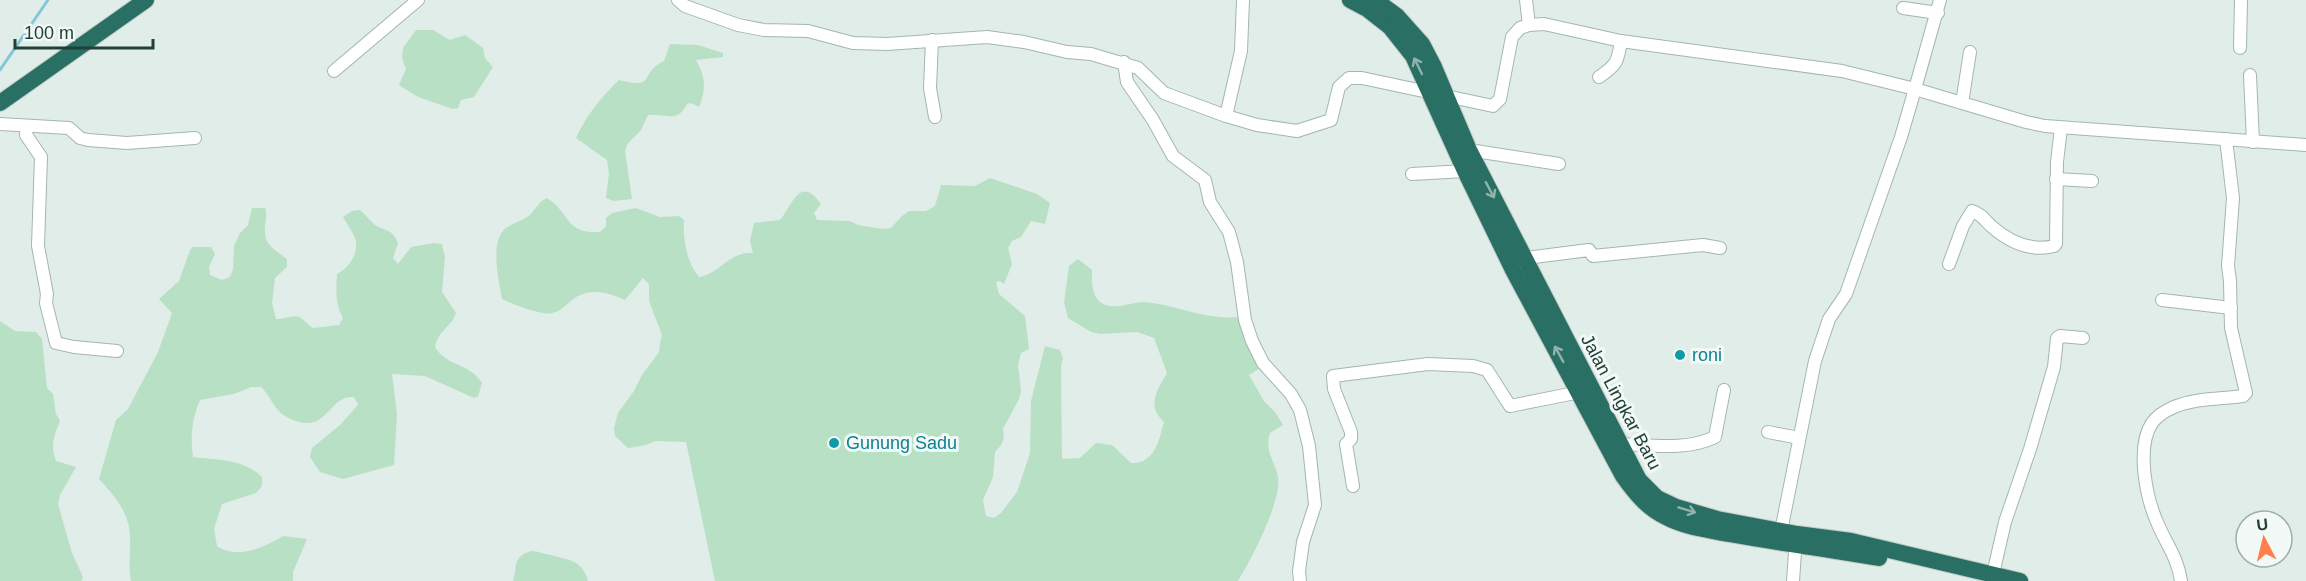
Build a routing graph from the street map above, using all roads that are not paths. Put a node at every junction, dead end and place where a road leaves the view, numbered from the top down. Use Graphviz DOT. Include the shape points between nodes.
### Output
graph roads {
  1 [pos="146,0"];
  2 [pos="418,0"];
  3 [pos="678,0"];
  4 [pos="1243,0"];
  5 [pos="1350,0"];
  6 [pos="1375,0"];
  7 [pos="1526,0"];
  8 [pos="2241,0"];
  9 [pos="1939,6"];
  10 [pos="1903,8"];
  11 [pos="1529,25"];
  12 [pos="932,40"];
  13 [pos="1622,41"];
  14 [pos="2240,48"];
  15 [pos="1970,51"];
  16 [pos="1124,62"];
  17 [pos="334,71"];
  18 [pos="2250,75"];
  19 [pos="1599,77"];
  20 [pos="1915,88"];
  21 [pos="1438,94"];
  22 [pos="0,103"];
  23 [pos="1962,103"];
  24 [pos="1226,116"];
  25 [pos="935,117"];
  26 [pos="0,124"];
  27 [pos="27,126"];
  28 [pos="2061,128"];
  29 [pos="195,138"];
  30 [pos="2226,139"];
  31 [pos="2253,142"];
  32 [pos="2306,145"];
  33 [pos="1470,150"];
  34 [pos="1559,164"];
  35 [pos="1465,171"];
  36 [pos="1412,174"];
  37 [pos="2056,179"];
  38 [pos="2092,181"];
  39 [pos="1720,248"];
  40 [pos="1526,258"];
  41 [pos="1949,264"];
  42 [pos="2162,300"];
  43 [pos="2231,308"];
  44 [pos="2083,338"];
  45 [pos="117,351"];
  46 [pos="1724,390"];
  47 [pos="1580,392"];
  48 [pos="1768,432"];
  49 [pos="1799,438"];
  50 [pos="1620,444"];
  51 [pos="1353,486"];
  52 [pos="1791,537"];
  53 [pos="1993,573"];
  54 [pos="1300,581"];
  55 [pos="1793,581"];
  56 [pos="1975,581"];
  57 [pos="2020,581"];
  58 [pos="2181,581"];
  1 -- 22 [label="highway"];
  2 -- 17 [label="street"];
  3 -- 12 [label="street" via="748,28 807,31 853,43"];
  4 -- 24 [label="street" via="1241,51"];
  21 -- 5 [label="highway, Jalan Lingkar Baru, one-way" via="1390,27"];
  6 -- 21 [label="highway, Jalan Lingkar Baru" via="1397,15 1422,44 1434,68"];
  7 -- 11 [label="street"];
  8 -- 14 [label="street"];
  9 -- 10 [label="street"];
  9 -- 20 [label="street"];
  11 -- 13 [label="street" via="1544,24"];
  11 -- 21 [label="street" via="1512,37 1498,103 1489,106"];
  12 -- 16 [label="street" via="987,37"];
  12 -- 25 [label="street" via="930,88"];
  13 -- 19 [label="street" via="1613,68"];
  13 -- 20 [label="street" via="1842,71"];
  15 -- 23 [label="street"];
  16 -- 24 [label="street" via="1138,68 1164,93"];
  16 -- 54 [label="street" via="1127,82 1173,156 1205,180 1210,202 1232,242 1252,341 1263,363 1300,410 1309,446 1315,505 1303,542"];
  18 -- 31 [label="street"];
  20 -- 23 [label="street"];
  20 -- 49 [label="street" via="1846,294 1829,319 1821,341"];
  21 -- 24 [label="street" via="1349,78 1339,87 1331,120 1297,131"];
  21 -- 33 [label="highway, Jalan Lingkar Baru"];
  21 -- 35 [label="highway, Jalan Lingkar Baru"];
  23 -- 28 [label="street"];
  26 -- 27 [label="street"];
  27 -- 29 [label="street" via="69,128 80,138 127,143"];
  27 -- 45 [label="street" via="26,135 41,157 38,246 56,343"];
  28 -- 30 [label="street"];
  28 -- 37 [label="street"];
  30 -- 31 [label="street"];
  30 -- 43 [label="street" via="2233,198 2228,266"];
  31 -- 32 [label="street"];
  33 -- 34 [label="street"];
  33 -- 40 [label="highway, Jalan Lingkar Baru, one-way"];
  35 -- 36 [label="street"];
  47 -- 35 [label="highway, Jalan Lingkar Baru, one-way" via="1513,270"];
  37 -- 38 [label="street"];
  37 -- 41 [label="street" via="2054,246 2037,248 2016,242 1974,211 1963,226"];
  39 -- 40 [label="street" via="1703,245 1593,256 1590,250"];
  40 -- 50 [label="highway, Jalan Lingkar Baru"];
  42 -- 43 [label="street"];
  43 -- 58 [label="street" via="2231,328 2245,395 2173,407 2152,422 2144,444 2150,504 2178,563"];
  44 -- 53 [label="street" via="2060,336 2056,340 2054,368 2005,522"];
  46 -- 50 [label="street" via="1715,437 1687,445"];
  47 -- 51 [label="street" via="1510,406 1487,370 1444,364 1333,376 1351,432 1346,444"];
  47 -- 52 [label="highway, Jalan Lingkar Baru" via="1623,476 1636,495 1655,511 1713,531"];
  48 -- 49 [label="street"];
  49 -- 52 [label="street"];
  50 -- 52 [label="highway, Jalan Lingkar Baru, one-way" via="1639,480 1657,498 1676,507"];
  52 -- 53 [label="highway, Jalan Lingkar Baru" via="1851,541"];
  52 -- 55 [label="street"];
  52 -- 56 [label="highway, Jalan Lingkar Baru"];
  53 -- 57 [label="highway, Jalan Lingkar Baru"];
}
